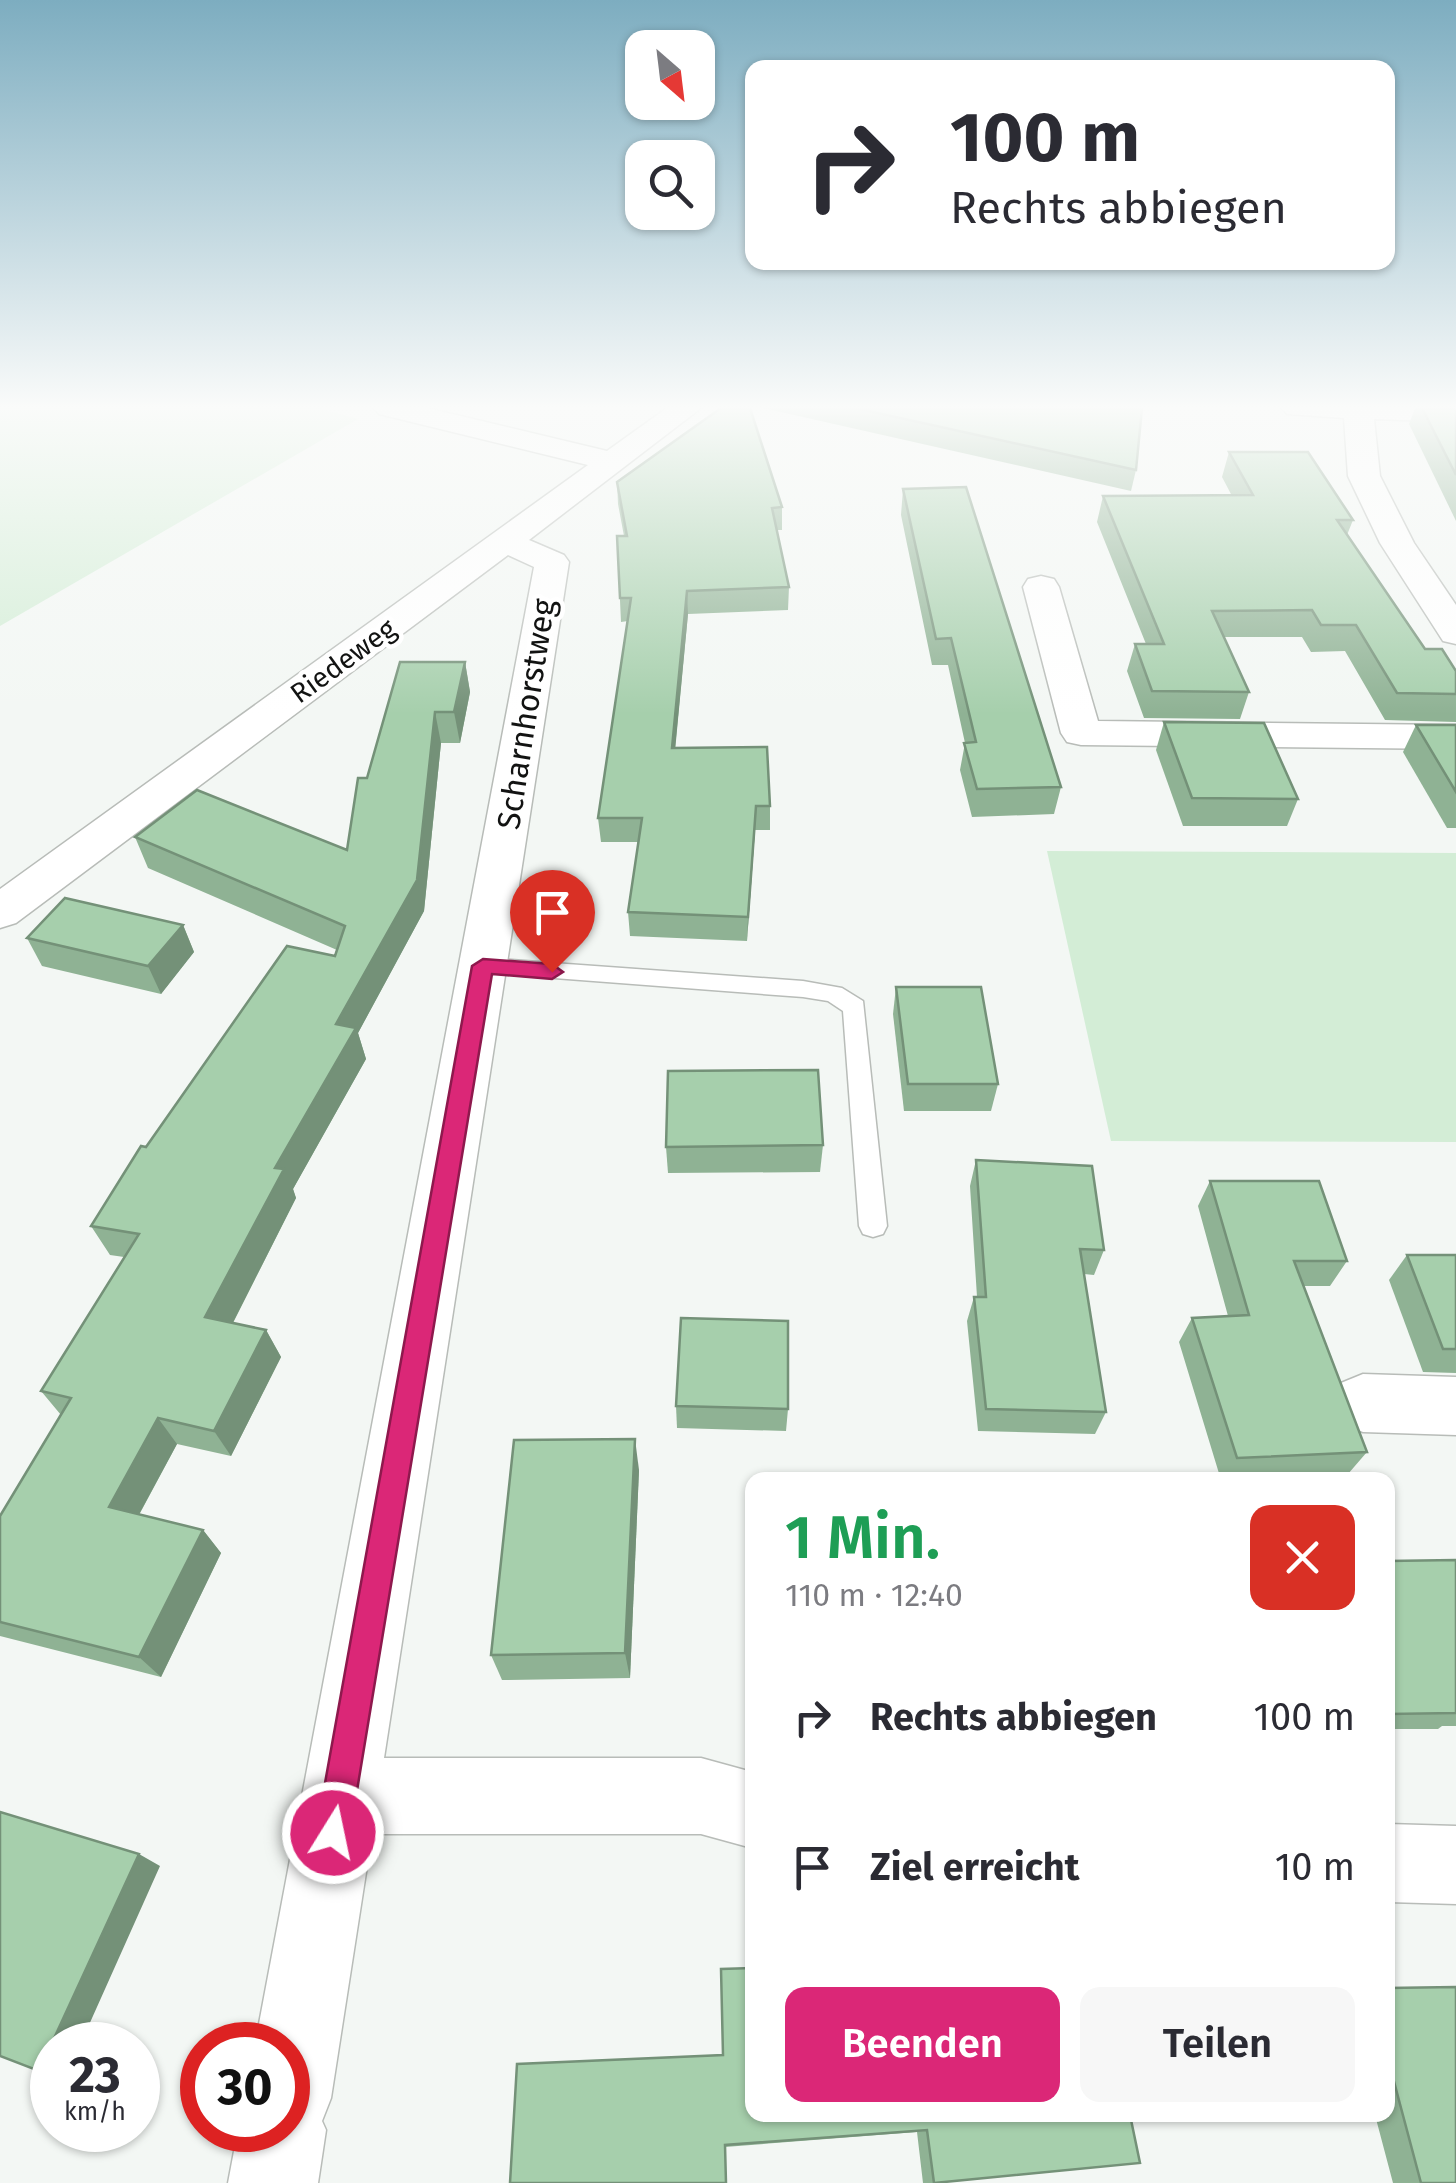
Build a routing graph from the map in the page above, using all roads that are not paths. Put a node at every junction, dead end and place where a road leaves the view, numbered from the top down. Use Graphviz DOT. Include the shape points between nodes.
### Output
graph roads {
  1 [pos="549,510"];
  2 [pos="1381,510"];
  3 [pos="506,542"];
  4 [pos="1041,587"];
  5 [pos="1444,595"];
  6 [pos="1456,633"];
  7 [pos="1456,737"];
  8 [pos="0,912"];
  9 [pos="483,966"];
  10 [pos="872,1226"];
  11 [pos="1363,1403"];
  12 [pos="1456,1406"];
  13 [pos="339,1796"];
  14 [pos="745,1808"];
  15 [pos="1395,1862"];
  16 [pos="1456,1865"];
  17 [pos="301,2022"];
  18 [pos="278,2152"];
  19 [pos="273,2183"];
  1 -- 3 [label="street, Riedeweg"];
  2 -- 5 [label="street" via="1397,543"];
  3 -- 8 [label="street, Riedeweg"];
  3 -- 9 [label="street, Scharnhorstweg" via="552,562"];
  4 -- 7 [label="street" via="1081,733"];
  5 -- 6 [label="street"];
  9 -- 10 [label="lane" via="803,988 834,994 855,1007"];
  9 -- 13 [label="street, Scharnhorstweg"];
  11 -- 12 [label="street"];
  13 -- 14 [label="street" via="700,1796"];
  13 -- 17 [label="street, Scharnhorstweg"];
  15 -- 16 [label="street"];
  18 -- 19 [label="street"];
}
